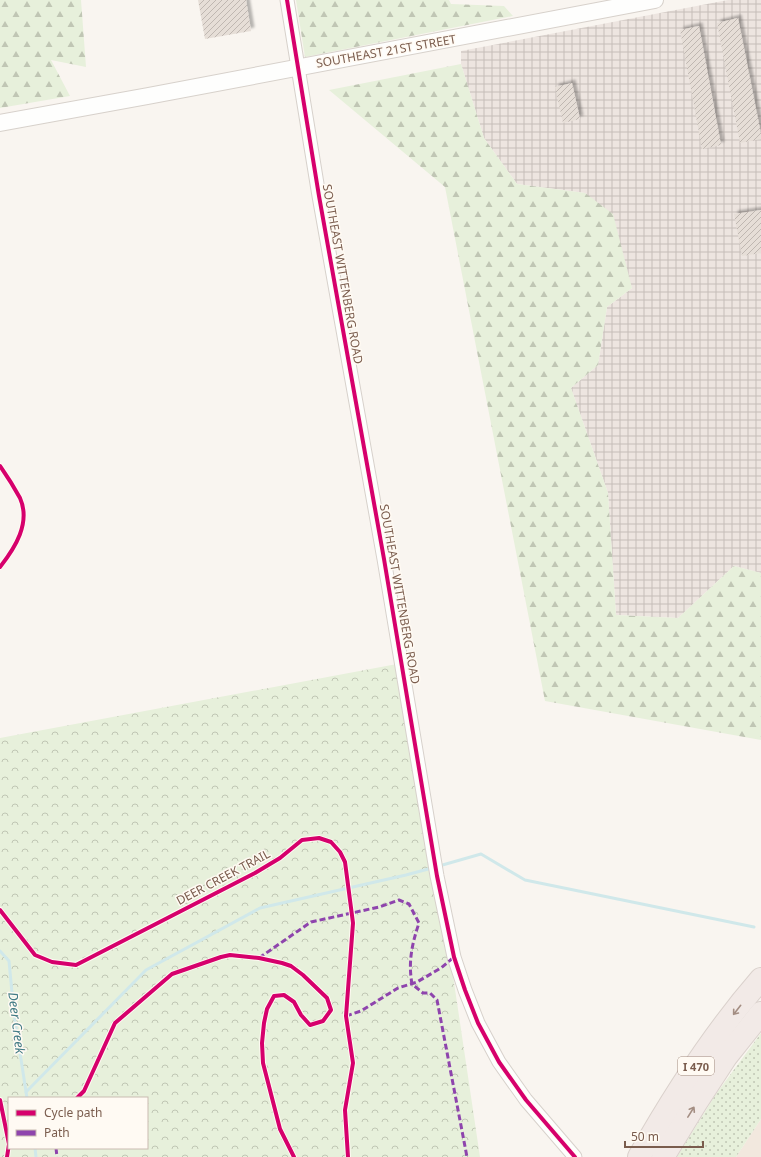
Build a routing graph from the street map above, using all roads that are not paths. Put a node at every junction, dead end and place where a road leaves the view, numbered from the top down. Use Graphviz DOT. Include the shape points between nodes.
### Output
graph roads {
  1 [pos="287,0"];
  2 [pos="655,0"];
  3 [pos="298,67"];
  4 [pos="0,123"];
  5 [pos="761,980"];
  6 [pos="761,1013"];
  7 [pos="576,1157"];
  8 [pos="639,1157"];
  9 [pos="663,1157"];
  1 -- 3 [label="street, SOUTHEAST WITTENBERG ROAD"];
  2 -- 3 [label="street, SOUTHEAST 21ST STREET"];
  3 -- 4 [label="street, SOUTHEAST 21ST STREET"];
  3 -- 7 [label="street, SOUTHEAST WITTENBERG ROAD" via="437,876 454,957 478,1022 499,1062 526,1100"];
  5 -- 8 [label="highway, I 470, one-way" via="690,1075"];
  9 -- 6 [label="highway, I 470, one-way" via="726,1057"];
}
